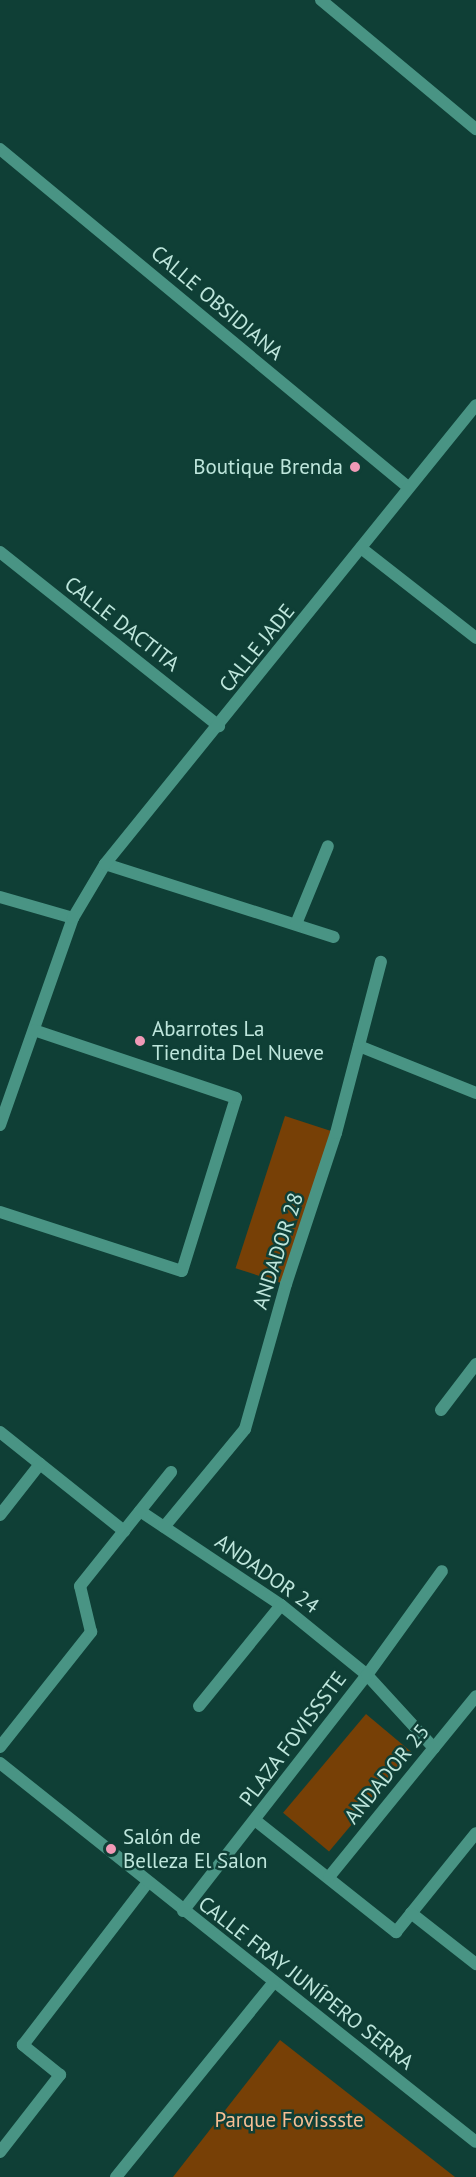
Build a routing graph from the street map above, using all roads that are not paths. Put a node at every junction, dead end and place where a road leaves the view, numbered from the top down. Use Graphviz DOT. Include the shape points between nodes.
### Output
graph roads {
  1 [pos="321,0"];
  2 [pos="476,129"];
  3 [pos="0,149"];
  4 [pos="476,405"];
  5 [pos="408,487"];
  6 [pos="361,548"];
  7 [pos="0,552"];
  8 [pos="476,638"];
  9 [pos="219,726"];
  10 [pos="328,846"];
  11 [pos="105,864"];
  12 [pos="0,897"];
  13 [pos="73,918"];
  14 [pos="296,924"];
  15 [pos="334,937"];
  16 [pos="381,962"];
  17 [pos="34,1030"];
  18 [pos="359,1046"];
  19 [pos="476,1093"];
  20 [pos="0,1125"];
  21 [pos="0,1212"];
  22 [pos="476,1364"];
  23 [pos="441,1410"];
  24 [pos="0,1432"];
  25 [pos="40,1464"];
  26 [pos="171,1473"];
  27 [pos="140,1511"];
  28 [pos="0,1515"];
  29 [pos="164,1527"];
  30 [pos="124,1531"];
  31 [pos="442,1571"];
  32 [pos="281,1605"];
  33 [pos="367,1675"];
  34 [pos="476,1696"];
  35 [pos="199,1706"];
  36 [pos="0,1747"];
  37 [pos="434,1748"];
  38 [pos="0,1763"];
  39 [pos="256,1821"];
  40 [pos="476,1833"];
  41 [pos="329,1876"];
  42 [pos="148,1882"];
  43 [pos="183,1911"];
  44 [pos="411,1913"];
  45 [pos="476,1964"];
  46 [pos="273,1983"];
  47 [pos="476,2142"];
  48 [pos="0,2152"];
  49 [pos="116,2177"];
  1 -- 2 [label="street"];
  3 -- 5 [label="street, CALLE OBSIDIANA"];
  4 -- 5 [label="street, CALLE JADE"];
  5 -- 6 [label="street, CALLE JADE"];
  6 -- 8 [label="street"];
  6 -- 9 [label="street, CALLE JADE"];
  7 -- 9 [label="street, CALLE DACTITA"];
  9 -- 11 [label="street, CALLE JADE"];
  10 -- 14 [label="street"];
  11 -- 13 [label="street, CALLE JADE"];
  11 -- 14 [label="street"];
  12 -- 13 [label="street"];
  13 -- 17 [label="street, CALLE JADE"];
  14 -- 15 [label="street"];
  16 -- 18 [label="street, ANDADOR 28"];
  17 -- 20 [label="street, CALLE JADE"];
  17 -- 21 [label="street" via="236,1098 182,1271"];
  18 -- 19 [label="street"];
  18 -- 29 [label="street, ANDADOR 28" via="245,1429"];
  22 -- 23 [label="street"];
  24 -- 25 [label="street"];
  25 -- 28 [label="street"];
  25 -- 30 [label="street"];
  26 -- 27 [label="street"];
  27 -- 29 [label="street, ANDADOR 24"];
  27 -- 30 [label="street"];
  29 -- 32 [label="street, ANDADOR 24"];
  30 -- 36 [label="street" via="80,1586 91,1632"];
  31 -- 33 [label="street, PLAZA FOVISSSTE"];
  32 -- 33 [label="street, ANDADOR 24"];
  32 -- 35 [label="street"];
  33 -- 37 [label="street, ANDADOR 24"];
  33 -- 39 [label="street, PLAZA FOVISSSTE"];
  34 -- 37 [label="street, ANDADOR 25"];
  37 -- 41 [label="street, ANDADOR 25"];
  38 -- 42 [label="street, CALLE FRAY JUNÍPERO SERRA"];
  39 -- 41 [label="street"];
  39 -- 43 [label="street, PLAZA FOVISSSTE"];
  40 -- 44 [label="street"];
  41 -- 44 [label="street" via="396,1932"];
  42 -- 43 [label="street, CALLE FRAY JUNÍPERO SERRA"];
  42 -- 48 [label="street" via="23,2045 60,2075"];
  43 -- 46 [label="street, CALLE FRAY JUNÍPERO SERRA"];
  44 -- 45 [label="street"];
  46 -- 47 [label="street, CALLE FRAY JUNÍPERO SERRA"];
  46 -- 49 [label="street"];
}
